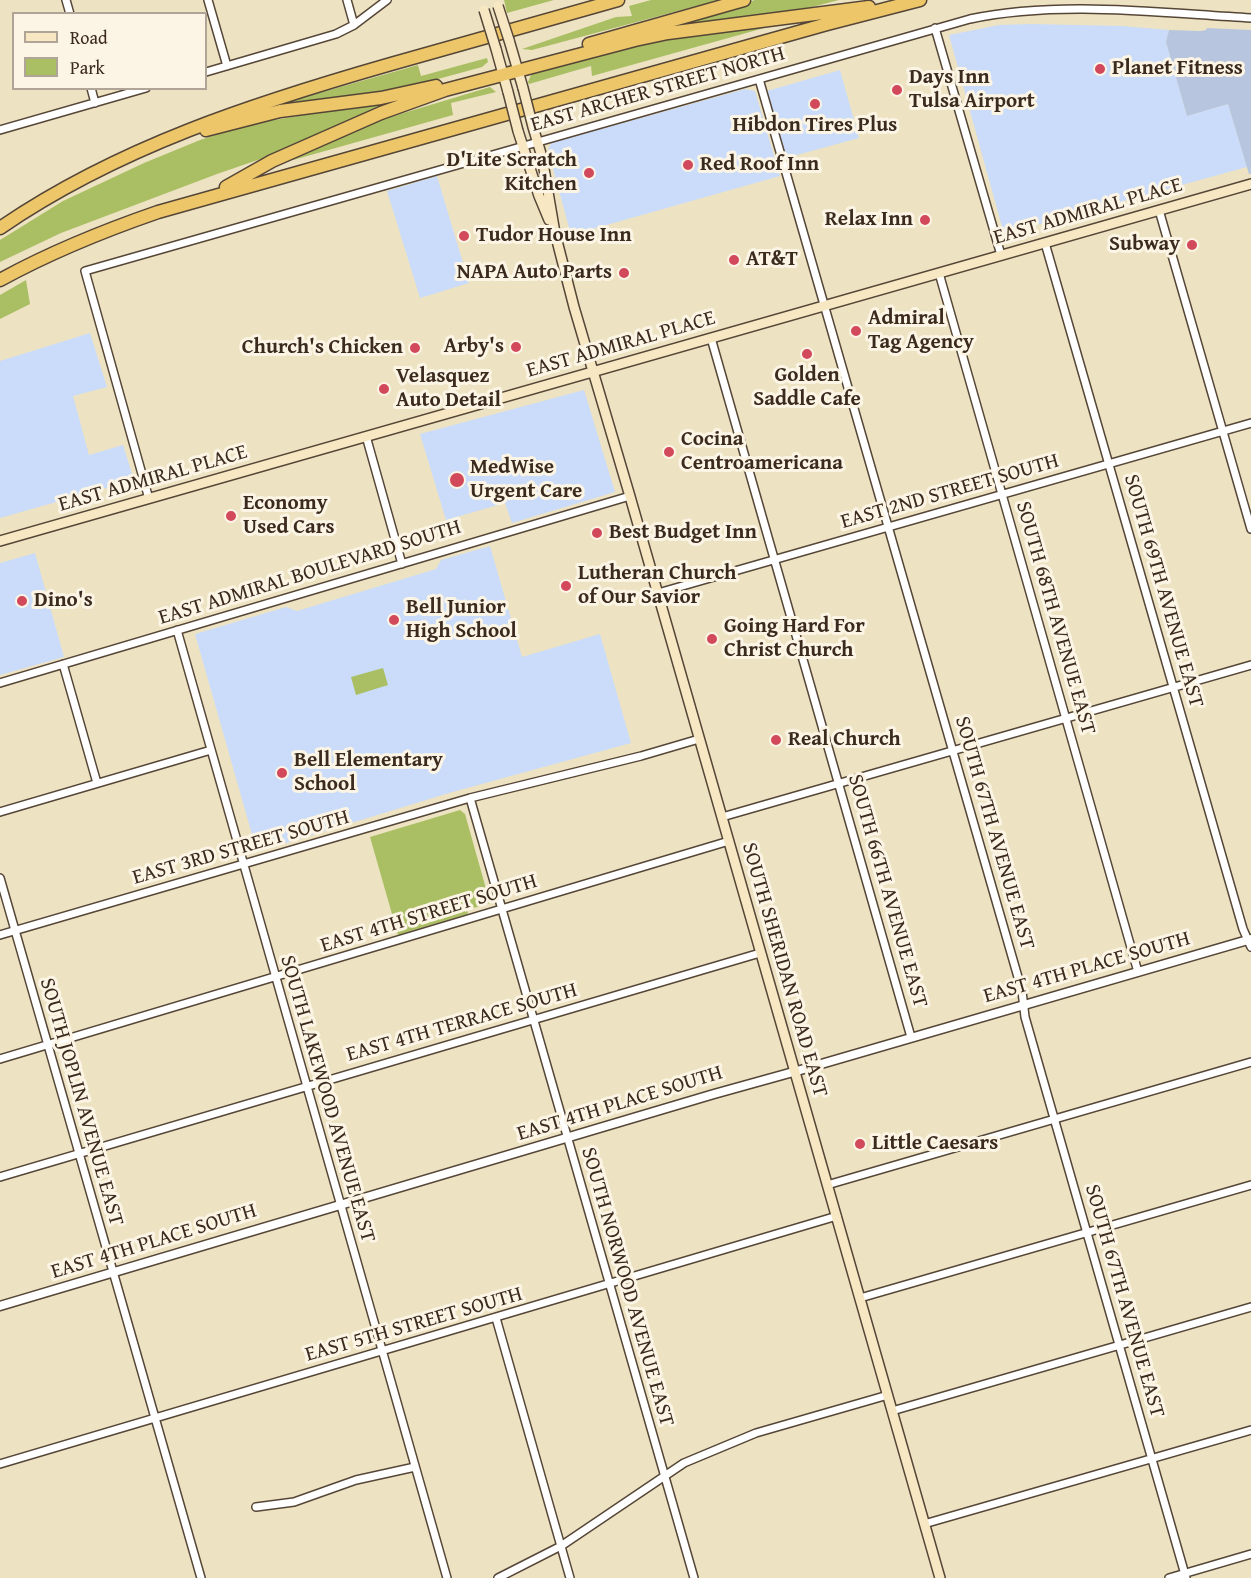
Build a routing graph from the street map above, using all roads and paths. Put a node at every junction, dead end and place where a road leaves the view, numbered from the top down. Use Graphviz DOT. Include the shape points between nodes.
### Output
graph roads {
  1 [pos="208,0"];
  2 [pos="348,0"];
  3 [pos="387,0"];
  4 [pos="618,0"];
  5 [pos="744,0"];
  6 [pos="918,0"];
  7 [pos="497,3"];
  8 [pos="483,5"];
  9 [pos="1251,18"];
  10 [pos="354,25"];
  11 [pos="935,28"];
  12 [pos="227,66"];
  13 [pos="517,67"];
  14 [pos="502,71"];
  15 [pos="207,72"];
  16 [pos="759,79"];
  17 [pos="93,90"];
  18 [pos="139,90"];
  19 [pos="96,103"];
  20 [pos="0,130"];
  21 [pos="538,142"];
  22 [pos="156,144"];
  23 [pos="522,146"];
  24 [pos="1251,184"];
  25 [pos="207,197"];
  26 [pos="1159,210"];
  27 [pos="0,228"];
  28 [pos="555,233"];
  29 [pos="1045,243"];
  30 [pos="1001,255"];
  31 [pos="939,273"];
  32 [pos="0,280"];
  33 [pos="824,306"];
  34 [pos="711,338"];
  35 [pos="593,372"];
  36 [pos="1251,423"];
  37 [pos="1223,431"];
  38 [pos="366,436"];
  39 [pos="1109,464"];
  40 [pos="1002,494"];
  41 [pos="630,496"];
  42 [pos="150,499"];
  43 [pos="889,527"];
  44 [pos="1251,529"];
  45 [pos="0,541"];
  46 [pos="775,560"];
  47 [pos="402,564"];
  48 [pos="658,593"];
  49 [pos="177,630"];
  50 [pos="63,664"];
  51 [pos="1251,665"];
  52 [pos="0,683"];
  53 [pos="1173,687"];
  54 [pos="1066,719"];
  55 [pos="699,739"];
  56 [pos="211,750"];
  57 [pos="953,751"];
  58 [pos="97,783"];
  59 [pos="839,784"];
  60 [pos="470,798"];
  61 [pos="0,812"];
  62 [pos="722,818"];
  63 [pos="729,841"];
  64 [pos="243,865"];
  65 [pos="0,878"];
  66 [pos="502,909"];
  67 [pos="15,931"];
  68 [pos="0,935"];
  69 [pos="1250,942"];
  70 [pos="760,952"];
  71 [pos="1138,972"];
  72 [pos="275,976"];
  73 [pos="1024,1005"];
  74 [pos="534,1019"];
  75 [pos="911,1037"];
  76 [pos="48,1045"];
  77 [pos="0,1059"];
  78 [pos="1251,1062"];
  79 [pos="795,1071"];
  80 [pos="307,1087"];
  81 [pos="1055,1118"];
  82 [pos="567,1138"];
  83 [pos="79,1154"];
  84 [pos="0,1178"];
  85 [pos="827,1185"];
  86 [pos="1251,1185"];
  87 [pos="340,1205"];
  88 [pos="837,1216"];
  89 [pos="1088,1232"];
  90 [pos="113,1272"];
  91 [pos="609,1284"];
  92 [pos="860,1298"];
  93 [pos="0,1306"];
  94 [pos="1251,1307"];
  95 [pos="496,1317"];
  96 [pos="1119,1345"];
  97 [pos="382,1351"];
  98 [pos="888,1395"];
  99 [pos="892,1411"];
  100 [pos="154,1419"];
  101 [pos="1251,1430"];
  102 [pos="1153,1458"];
  103 [pos="0,1464"];
  104 [pos="415,1467"];
  105 [pos="664,1476"];
  106 [pos="256,1508"];
  107 [pos="924,1524"];
  108 [pos="561,1546"];
  109 [pos="1251,1554"];
  110 [pos="1186,1576"];
  111 [pos="201,1578"];
  112 [pos="447,1578"];
  113 [pos="498,1578"];
  114 [pos="570,1578"];
  115 [pos="694,1578"];
  116 [pos="938,1578"];
  117 [pos="1169,1578"];
  1 -- 12 [label="street"];
  2 -- 10 [label="street"];
  3 -- 10 [label="street"];
  4 -- 22 [label="highway" via="270,99"];
  5 -- 13 [label="highway"];
  6 -- 13 [label="highway" via="668,33"];
  6 -- 25 [label="highway"];
  7 -- 13 [label="main road, bridge"];
  8 -- 14 [label="main road, bridge"];
  9 -- 11 [label="street, EAST ARCHER STREET NORTH" via="1053,9 991,14"];
  10 -- 12 [label="street" via="336,34"];
  11 -- 16 [label="street, EAST ARCHER STREET NORTH"];
  11 -- 30 [label="street"];
  12 -- 15 [label="street"];
  13 -- 14 [label="highway"];
  13 -- 21 [label="main road, bridge"];
  14 -- 22 [label="highway" via="406,93 258,116"];
  14 -- 23 [label="main road, bridge"];
  14 -- 25 [label="highway" via="381,113 272,161"];
  16 -- 21 [label="street, EAST ARCHER STREET NORTH"];
  16 -- 33 [label="street, SOUTH 67TH AVENUE EAST"];
  17 -- 19 [label="street"];
  18 -- 19 [label="street"];
  19 -- 20 [label="street"];
  21 -- 23 [label="street, EAST ARCHER STREET NORTH"];
  21 -- 28 [label="main road"];
  22 -- 27 [label="highway" via="92,175"];
  23 -- 28 [label="main road"];
  23 -- 42 [label="street, EAST ARCHER STREET NORTH" via="85,271"];
  24 -- 26 [label="main road, EAST ADMIRAL PLACE"];
  25 -- 32 [label="highway" via="112,228 55,251"];
  26 -- 29 [label="main road, EAST ADMIRAL PLACE"];
  26 -- 37 [label="street"];
  28 -- 35 [label="main road, SOUTH SHERIDAN ROAD EAST"];
  29 -- 30 [label="main road, EAST ADMIRAL PLACE"];
  29 -- 39 [label="street, SOUTH 69TH AVENUE EAST"];
  30 -- 31 [label="main road, EAST ADMIRAL PLACE"];
  31 -- 33 [label="main road, EAST ADMIRAL PLACE"];
  31 -- 40 [label="street, SOUTH 68TH AVENUE EAST"];
  33 -- 34 [label="main road, EAST ADMIRAL PLACE"];
  33 -- 43 [label="street, SOUTH 67TH AVENUE EAST"];
  34 -- 35 [label="main road, EAST ADMIRAL PLACE"];
  34 -- 46 [label="street, SOUTH 66TH AVENUE EAST"];
  35 -- 38 [label="main road, EAST ADMIRAL PLACE"];
  35 -- 41 [label="main road, SOUTH SHERIDAN ROAD EAST"];
  36 -- 37 [label="street, EAST 2ND STREET SOUTH"];
  37 -- 39 [label="street, EAST 2ND STREET SOUTH"];
  37 -- 44 [label="street"];
  38 -- 42 [label="main road, EAST ADMIRAL PLACE"];
  38 -- 47 [label="street"];
  39 -- 40 [label="street, EAST 2ND STREET SOUTH"];
  39 -- 53 [label="street, SOUTH 69TH AVENUE EAST"];
  40 -- 43 [label="street, EAST 2ND STREET SOUTH"];
  40 -- 54 [label="street, SOUTH 68TH AVENUE EAST"];
  41 -- 47 [label="street, EAST ADMIRAL BOULEVARD SOUTH"];
  41 -- 48 [label="main road, SOUTH SHERIDAN ROAD EAST"];
  42 -- 45 [label="main road, EAST ADMIRAL PLACE"];
  43 -- 46 [label="street, EAST 2ND STREET SOUTH"];
  43 -- 57 [label="street, SOUTH 67TH AVENUE EAST"];
  46 -- 48 [label="street, EAST 2ND STREET SOUTH"];
  46 -- 59 [label="street, SOUTH 66TH AVENUE EAST"];
  47 -- 49 [label="street, EAST ADMIRAL BOULEVARD SOUTH"];
  48 -- 55 [label="main road, SOUTH SHERIDAN ROAD EAST"];
  49 -- 50 [label="street, EAST ADMIRAL BOULEVARD SOUTH"];
  49 -- 56 [label="street, SOUTH LAKEWOOD AVENUE EAST"];
  50 -- 52 [label="street, EAST ADMIRAL BOULEVARD SOUTH"];
  50 -- 58 [label="street"];
  51 -- 53 [label="street"];
  53 -- 54 [label="street"];
  53 -- 69 [label="street, SOUTH 69TH AVENUE EAST"];
  54 -- 57 [label="street"];
  54 -- 71 [label="street, SOUTH 68TH AVENUE EAST"];
  55 -- 60 [label="street, EAST 3RD STREET SOUTH"];
  55 -- 62 [label="main road, SOUTH SHERIDAN ROAD EAST"];
  56 -- 58 [label="street"];
  56 -- 64 [label="street, SOUTH LAKEWOOD AVENUE EAST"];
  57 -- 59 [label="street"];
  57 -- 73 [label="street, SOUTH 67TH AVENUE EAST"];
  58 -- 61 [label="street"];
  59 -- 62 [label="street"];
  59 -- 75 [label="street, SOUTH 66TH AVENUE EAST"];
  60 -- 64 [label="street, EAST 3RD STREET SOUTH"];
  60 -- 66 [label="street, SOUTH NORWOOD AVENUE EAST"];
  62 -- 63 [label="main road, SOUTH SHERIDAN ROAD EAST"];
  63 -- 66 [label="street, EAST 4TH STREET SOUTH"];
  63 -- 70 [label="main road, SOUTH SHERIDAN ROAD EAST"];
  64 -- 67 [label="street, EAST 3RD STREET SOUTH"];
  64 -- 72 [label="street, SOUTH LAKEWOOD AVENUE EAST"];
  65 -- 67 [label="street, SOUTH JOPLIN AVENUE EAST"];
  66 -- 72 [label="street, EAST 4TH STREET SOUTH"];
  66 -- 74 [label="street, SOUTH NORWOOD AVENUE EAST"];
  67 -- 68 [label="street, EAST 3RD STREET SOUTH"];
  67 -- 76 [label="street, SOUTH JOPLIN AVENUE EAST"];
  69 -- 71 [label="street, EAST 4TH PLACE SOUTH"];
  70 -- 74 [label="street, EAST 4TH TERRACE SOUTH"];
  70 -- 79 [label="main road, SOUTH SHERIDAN ROAD EAST"];
  71 -- 73 [label="street, EAST 4TH PLACE SOUTH"];
  72 -- 76 [label="street, EAST 4TH STREET SOUTH"];
  72 -- 80 [label="street, SOUTH LAKEWOOD AVENUE EAST"];
  73 -- 75 [label="street, EAST 4TH PLACE SOUTH"];
  73 -- 81 [label="street, SOUTH 67TH AVENUE EAST"];
  74 -- 80 [label="street, EAST 4TH TERRACE SOUTH"];
  74 -- 82 [label="street, SOUTH NORWOOD AVENUE EAST"];
  75 -- 79 [label="street, EAST 4TH PLACE SOUTH"];
  76 -- 77 [label="street, EAST 4TH STREET SOUTH"];
  76 -- 83 [label="street, SOUTH JOPLIN AVENUE EAST"];
  78 -- 81 [label="street"];
  79 -- 82 [label="street, EAST 4TH PLACE SOUTH"];
  79 -- 85 [label="main road, SOUTH SHERIDAN ROAD EAST"];
  80 -- 83 [label="street, EAST 4TH TERRACE SOUTH"];
  80 -- 87 [label="street, SOUTH LAKEWOOD AVENUE EAST"];
  81 -- 85 [label="street"];
  81 -- 89 [label="street, SOUTH 67TH AVENUE EAST"];
  82 -- 87 [label="street, EAST 4TH PLACE SOUTH"];
  82 -- 91 [label="street, SOUTH NORWOOD AVENUE EAST"];
  83 -- 84 [label="street, EAST 4TH TERRACE SOUTH"];
  83 -- 90 [label="street, SOUTH JOPLIN AVENUE EAST"];
  85 -- 88 [label="main road, SOUTH SHERIDAN ROAD EAST"];
  86 -- 89 [label="street"];
  87 -- 90 [label="street, EAST 4TH PLACE SOUTH"];
  87 -- 97 [label="street, SOUTH LAKEWOOD AVENUE EAST"];
  88 -- 91 [label="street, EAST 5TH STREET SOUTH"];
  88 -- 92 [label="main road, SOUTH SHERIDAN ROAD EAST"];
  89 -- 92 [label="street"];
  89 -- 96 [label="street, SOUTH 67TH AVENUE EAST"];
  90 -- 93 [label="street, EAST 4TH PLACE SOUTH"];
  90 -- 100 [label="street, SOUTH JOPLIN AVENUE EAST"];
  91 -- 95 [label="street, EAST 5TH STREET SOUTH"];
  91 -- 105 [label="street, SOUTH NORWOOD AVENUE EAST"];
  92 -- 98 [label="main road, SOUTH SHERIDAN ROAD EAST"];
  94 -- 96 [label="street"];
  95 -- 97 [label="street, EAST 5TH STREET SOUTH"];
  95 -- 108 [label="street"];
  96 -- 99 [label="street"];
  96 -- 102 [label="street, SOUTH 67TH AVENUE EAST"];
  97 -- 100 [label="street, EAST 5TH STREET SOUTH"];
  97 -- 104 [label="street, SOUTH LAKEWOOD AVENUE EAST"];
  98 -- 99 [label="main road, SOUTH SHERIDAN ROAD EAST"];
  98 -- 105 [label="street" via="756,1433 691,1460"];
  99 -- 107 [label="main road, SOUTH SHERIDAN ROAD EAST"];
  100 -- 103 [label="street, EAST 5TH STREET SOUTH"];
  100 -- 111 [label="street, SOUTH JOPLIN AVENUE EAST"];
  101 -- 102 [label="street"];
  102 -- 107 [label="street"];
  102 -- 110 [label="street, SOUTH 67TH AVENUE EAST"];
  104 -- 106 [label="street" via="356,1480 294,1502"];
  104 -- 112 [label="street, SOUTH LAKEWOOD AVENUE EAST"];
  105 -- 108 [label="street"];
  105 -- 115 [label="street, SOUTH NORWOOD AVENUE EAST"];
  107 -- 116 [label="main road, SOUTH SHERIDAN ROAD EAST"];
  108 -- 113 [label="street"];
  108 -- 114 [label="street"];
  109 -- 110 [label="street"];
  110 -- 117 [label="street"];
}
